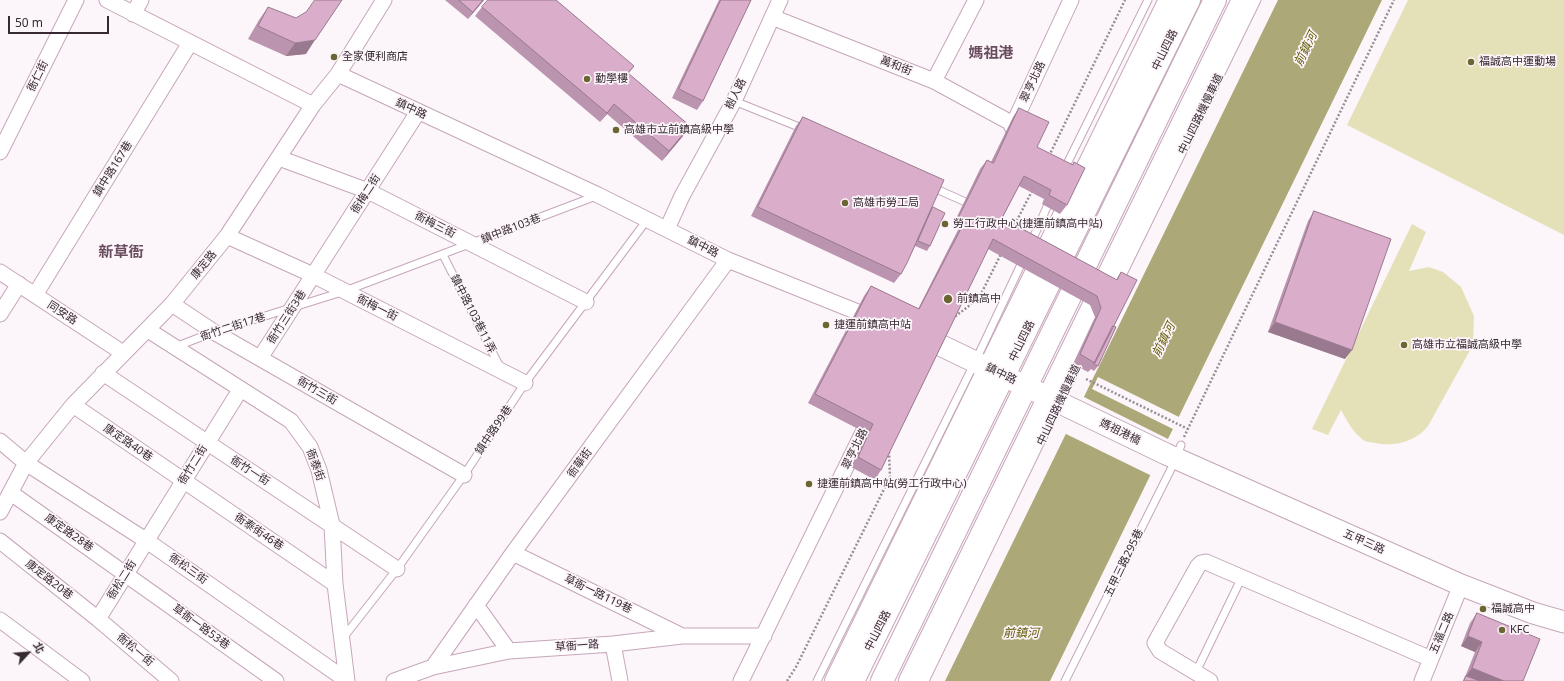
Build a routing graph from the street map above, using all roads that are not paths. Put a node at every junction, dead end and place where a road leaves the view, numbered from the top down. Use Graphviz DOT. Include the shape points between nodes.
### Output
graph roads {
  1 [pos="76,0"];
  2 [pos="106,0"];
  3 [pos="141,0"];
  4 [pos="384,0"];
  5 [pos="780,0"];
  6 [pos="976,0"];
  7 [pos="1071,0"];
  8 [pos="1148,0"];
  9 [pos="1170,0"];
  10 [pos="1189,0"];
  11 [pos="1215,0"];
  12 [pos="1243,0"];
  13 [pos="1257,0"];
  14 [pos="133,14"];
  15 [pos="772,18"];
  16 [pos="190,43"];
  17 [pos="338,74"];
  18 [pos="934,81"];
  19 [pos="734,101"];
  20 [pos="314,105"];
  21 [pos="418,112"];
  22 [pos="1010,131"];
  23 [pos="810,132"];
  24 [pos="0,152"];
  25 [pos="279,158"];
  26 [pos="1060,178"];
  27 [pos="923,183"];
  28 [pos="368,191"];
  29 [pos="1054,191"];
  30 [pos="980,192"];
  31 [pos="598,195"];
  32 [pos="974,206"];
  33 [pos="647,220"];
  34 [pos="967,220"];
  35 [pos="667,229"];
  36 [pos="227,236"];
  37 [pos="474,244"];
  38 [pos="443,255"];
  39 [pos="728,260"];
  40 [pos="0,272"];
  41 [pos="313,276"];
  42 [pos="18,284"];
  43 [pos="1115,289"];
  44 [pos="344,292"];
  45 [pos="35,295"];
  46 [pos="586,302"];
  47 [pos="172,304"];
  48 [pos="292,308"];
  49 [pos="0,314"];
  50 [pos="887,323"];
  51 [pos="148,330"];
  52 [pos="214,332"];
  53 [pos="934,343"];
  54 [pos="174,348"];
  55 [pos="123,353"];
  56 [pos="1084,353"];
  57 [pos="260,358"];
  58 [pos="990,369"];
  59 [pos="502,372"];
  60 [pos="103,373"];
  61 [pos="525,384"];
  62 [pos="1027,387"];
  63 [pos="240,390"];
  64 [pos="1061,403"];
  65 [pos="877,404"];
  66 [pos="73,405"];
  67 [pos="0,441"];
  68 [pos="207,443"];
  69 [pos="1174,453"];
  70 [pos="26,463"];
  71 [pos="464,475"];
  72 [pos="184,480"];
  73 [pos="11,493"];
  74 [pos="0,512"];
  75 [pos="332,525"];
  76 [pos="0,541"];
  77 [pos="147,541"];
  78 [pos="513,553"];
  79 [pos="397,569"];
  80 [pos="126,573"];
  81 [pos="1242,578"];
  82 [pos="335,584"];
  83 [pos="1461,584"];
  84 [pos="476,605"];
  85 [pos="98,619"];
  86 [pos="0,620"];
  87 [pos="1564,622"];
  88 [pos="682,636"];
  89 [pos="764,636"];
  90 [pos="342,640"];
  91 [pos="613,644"];
  92 [pos="509,651"];
  93 [pos="1431,659"];
  94 [pos="433,667"];
  95 [pos="1196,672"];
  96 [pos="399,680"];
  97 [pos="82,681"];
  98 [pos="171,681"];
  99 [pos="276,681"];
  100 [pos="346,681"];
  101 [pos="620,681"];
  102 [pos="741,681"];
  103 [pos="817,681"];
  104 [pos="836,681"];
  105 [pos="852,681"];
  106 [pos="882,681"];
  107 [pos="910,681"];
  108 [pos="925,681"];
  109 [pos="1065,681"];
  110 [pos="1210,681"];
  111 [pos="1422,681"];
  1 -- 24 [label="street, 衙仁街"];
  2 -- 14 [label="street"];
  3 -- 14 [label="street"];
  4 -- 17 [label="street, 康定路"];
  5 -- 15 [label="street, 樹人路"];
  6 -- 18 [label="street"];
  7 -- 22 [label="street, 翠亨北路"];
  8 -- 26 [label="lane"];
  9 -- 58 [label="main road, 中山四路"];
  10 -- 58 [label="main road, 中山四路"];
  11 -- 62 [label="main road, 中山四路"];
  12 -- 64 [label="main road"];
  13 -- 43 [label="lane, 中山四路機慢車道"];
  14 -- 16 [label="street"];
  15 -- 18 [label="street, 萬和街"];
  15 -- 19 [label="street, 樹人路"];
  16 -- 20 [label="street"];
  16 -- 45 [label="street, 鎮中路167巷"];
  17 -- 20 [label="street, 康定路"];
  17 -- 21 [label="street, 鎮中路"];
  18 -- 22 [label="street, 萬和街"];
  19 -- 23 [label="lane"];
  19 -- 35 [label="street, 樹人路" via="682,196"];
  20 -- 25 [label="street, 康定路"];
  21 -- 28 [label="street, 衙梅二街"];
  21 -- 31 [label="street, 鎮中路"];
  25 -- 28 [label="street, 衙梅三街"];
  25 -- 36 [label="street, 康定路"];
  27 -- 32 [label="lane"];
  28 -- 37 [label="street, 衙梅三街"];
  28 -- 41 [label="street, 衙梅二街"];
  29 -- 58 [label="lane"];
  30 -- 32 [label="street"];
  31 -- 33 [label="street, 鎮中路"];
  31 -- 37 [label="lane, 鎮中路103巷"];
  32 -- 34 [label="street"];
  33 -- 35 [label="street, 鎮中路"];
  33 -- 46 [label="lane, 鎮中路99巷"];
  35 -- 39 [label="street, 鎮中路"];
  36 -- 41 [label="street, 衙梅一街"];
  36 -- 47 [label="street, 康定路"];
  37 -- 38 [label="lane, 鎮中路103巷"];
  37 -- 46 [label="street, 衙梅三街"];
  38 -- 44 [label="lane, 鎮中路103巷"];
  38 -- 59 [label="lane, 鎮中路103巷11弄"];
  39 -- 50 [label="street, 鎮中路"];
  39 -- 78 [label="street, 衙華街"];
  40 -- 42 [label="street, 同安路"];
  41 -- 44 [label="street, 衙梅一街"];
  41 -- 48 [label="street, 衙竹三街3巷"];
  42 -- 45 [label="street, 同安路"];
  42 -- 49 [label="street"];
  44 -- 48 [label="lane, 衙竹二街17巷"];
  44 -- 59 [label="street, 衙梅一街"];
  45 -- 55 [label="street, 同安路"];
  46 -- 61 [label="lane, 鎮中路99巷"];
  47 -- 51 [label="street, 康定路"];
  47 -- 52 [label="street, 衙竹三街"];
  48 -- 52 [label="lane, 衙竹二街17巷"];
  48 -- 57 [label="street, 衙竹三街3巷"];
  51 -- 54 [label="street, 衙泰街"];
  51 -- 55 [label="street, 康定路"];
  52 -- 54 [label="lane, 衙竹二街17巷"];
  52 -- 57 [label="street, 衙竹三街"];
  53 -- 58 [label="main road, 鎮中路"];
  54 -- 63 [label="street, 衙泰街"];
  55 -- 60 [label="street, 康定路"];
  56 -- 64 [label="lane, 中山四路機慢車道"];
  57 -- 71 [label="street, 衙竹三街"];
  58 -- 62 [label="main road, 鎮中路"];
  58 -- 103 [label="lane"];
  58 -- 104 [label="main road, 中山四路"];
  58 -- 105 [label="main road, 中山四路"];
  59 -- 61 [label="street, 衙梅一街"];
  60 -- 66 [label="street, 康定路"];
  60 -- 68 [label="street, 衙竹一街"];
  61 -- 71 [label="lane, 鎮中路99巷"];
  62 -- 64 [label="main road, 鎮中路"];
  62 -- 106 [label="main road, 中山四路"];
  63 -- 68 [label="street, 衙竹二街"];
  63 -- 75 [label="street, 衙泰街" via="291,421 310,447 319,470"];
  64 -- 69 [label="main road, 媽祖港橋"];
  64 -- 107 [label="main road"];
  64 -- 108 [label="lane, 中山四路機慢車道"];
  65 -- 89 [label="street, 翠亨北路"];
  66 -- 70 [label="street, 康定路"];
  66 -- 72 [label="street, 康定路40巷"];
  67 -- 70 [label="street, 衙松三街"];
  68 -- 72 [label="street, 衙竹二街"];
  68 -- 75 [label="street, 衙竹一街"];
  69 -- 83 [label="main road, 五甲三路"];
  69 -- 109 [label="lane, 五甲三路295巷"];
  70 -- 73 [label="street, 康定路"];
  70 -- 77 [label="street, 衙松三街"];
  71 -- 79 [label="lane, 鎮中路99巷"];
  72 -- 77 [label="street, 衙竹二街"];
  72 -- 82 [label="street, 衙泰街46巷"];
  73 -- 74 [label="street, 康定路"];
  73 -- 80 [label="street, 康定路28巷"];
  75 -- 79 [label="street, 衙竹一街"];
  75 -- 82 [label="street, 衙泰街"];
  76 -- 85 [label="street, 康定路20巷"];
  77 -- 80 [label="street, 衙松二街"];
  77 -- 100 [label="street, 衙松三街"];
  78 -- 84 [label="street, 衙華街"];
  78 -- 88 [label="street, 草衙一路119巷"];
  79 -- 90 [label="lane, 鎮中路99巷"];
  80 -- 85 [label="street, 衙松二街"];
  80 -- 99 [label="street, 草衙一路53巷"];
  81 -- 93 [label="street"];
  81 -- 95 [label="lane"];
  81 -- 95 [label="street" via="1201,562 1156,639 1156,648"];
  82 -- 90 [label="street, 衙泰街"];
  83 -- 87 [label="main road, 五甲三路"];
  83 -- 93 [label="street, 五福二路"];
  84 -- 92 [label="street"];
  84 -- 94 [label="street, 衙華街"];
  85 -- 98 [label="street, 衙松一街"];
  86 -- 97 [label="street"];
  88 -- 89 [label="street, 草衙一路"];
  88 -- 91 [label="street, 草衙一路"];
  89 -- 102 [label="street, 翠亨北路"];
  90 -- 100 [label="street, 衙泰街"];
  91 -- 92 [label="street, 草衙一路"];
  91 -- 101 [label="street"];
  92 -- 94 [label="street, 草衙一路"];
  93 -- 111 [label="street, 五福二路"];
  94 -- 96 [label="street, 草衙一路"];
  95 -- 110 [label="street"];
}
